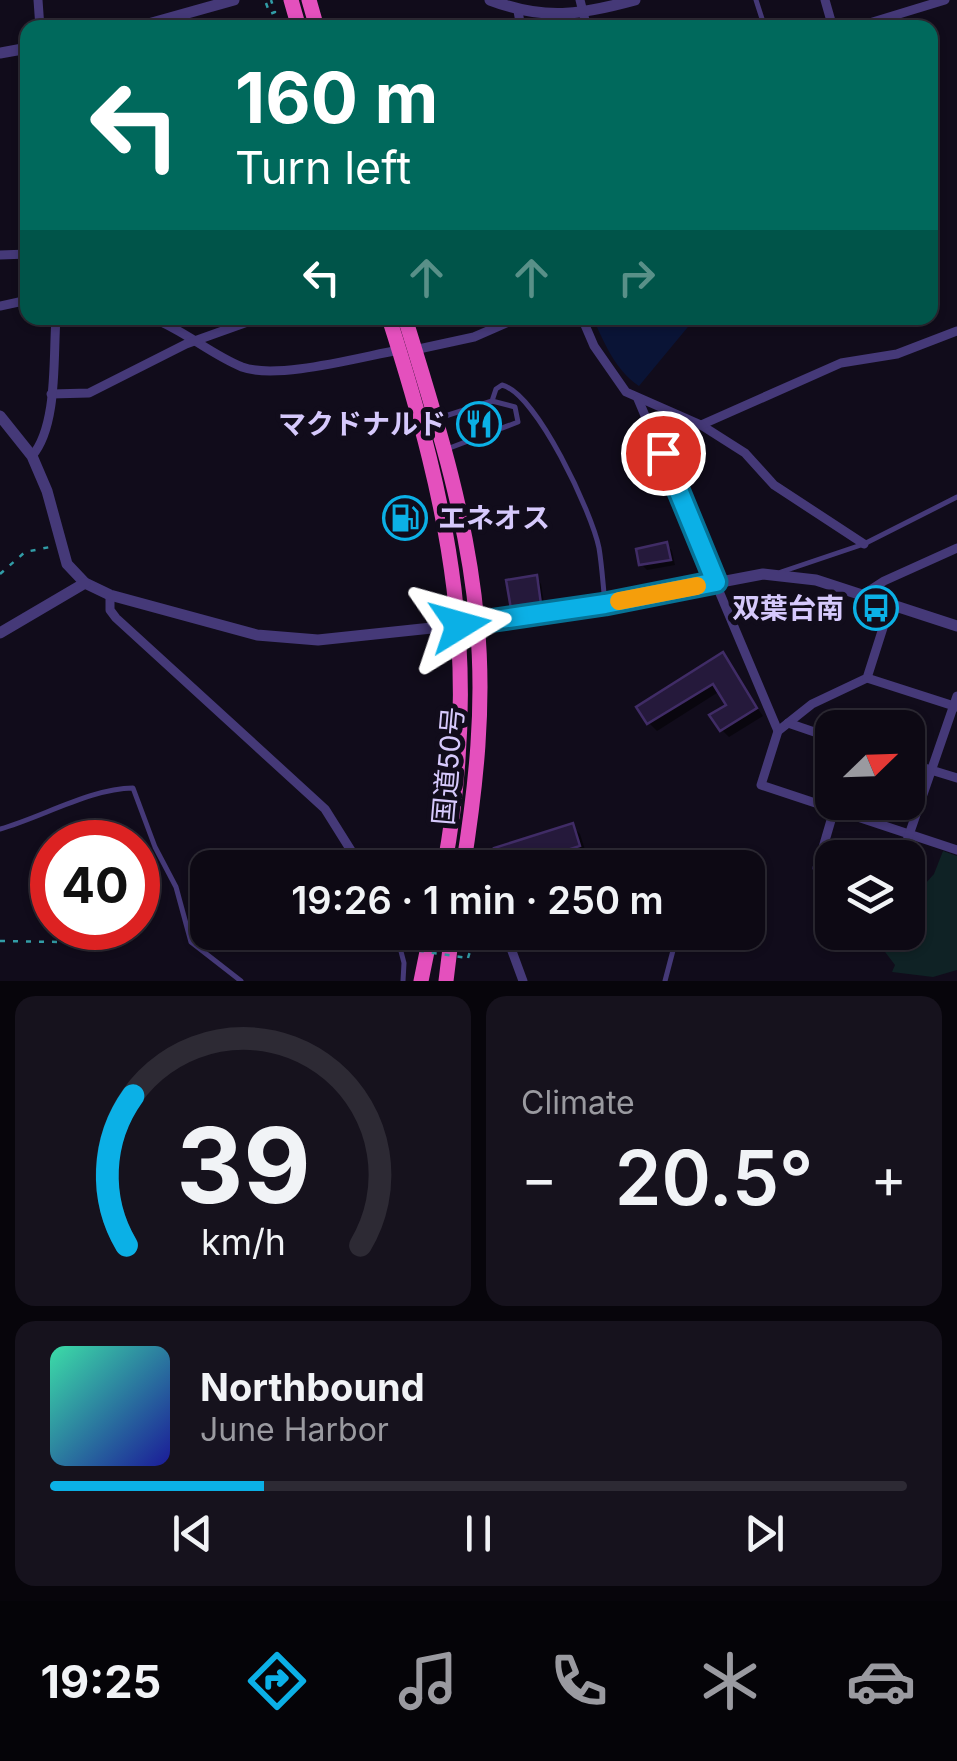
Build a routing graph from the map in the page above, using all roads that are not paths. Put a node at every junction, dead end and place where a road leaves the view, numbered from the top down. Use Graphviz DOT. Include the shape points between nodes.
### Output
graph roads {
  1 [pos="234,0"];
  2 [pos="490,0"];
  3 [pos="636,0"];
  4 [pos="945,0"];
  5 [pos="582,6"];
  6 [pos="518,11"];
  7 [pos="163,20"];
  8 [pos="520,20"];
  9 [pos="879,20"];
  10 [pos="56,325"];
  11 [pos="166,325"];
  12 [pos="239,325"];
  13 [pos="393,325"];
  14 [pos="405,325"];
  15 [pos="502,325"];
  16 [pos="585,325"];
  17 [pos="957,331"];
  18 [pos="196,340"];
  19 [pos="407,350"];
  20 [pos="51,394"];
  21 [pos="638,399"];
  22 [pos="492,401"];
  23 [pos="0,416"];
  24 [pos="436,418"];
  25 [pos="701,425"];
  26 [pos="444,450"];
  27 [pos="32,456"];
  28 [pos="957,497"];
  29 [pos="864,544"];
  30 [pos="957,548"];
  31 [pos="778,574"];
  32 [pos="716,582"];
  33 [pos="85,583"];
  34 [pos="110,594"];
  35 [pos="861,596"];
  36 [pos="605,604"];
  37 [pos="890,606"];
  38 [pos="478,623"];
  39 [pos="460,625"];
  40 [pos="957,626"];
  41 [pos="0,634"];
  42 [pos="868,678"];
  43 [pos="956,703"];
  44 [pos="788,723"];
  45 [pos="778,731"];
  46 [pos="815,732"];
  47 [pos="925,769"];
  48 [pos="932,772"];
  49 [pos="957,778"];
  50 [pos="815,803"];
  51 [pos="865,820"];
  52 [pos="0,829"];
  53 [pos="911,835"];
  54 [pos="909,840"];
  55 [pos="351,850"];
  56 [pos="447,850"];
  57 [pos="465,850"];
  58 [pos="957,850"];
  59 [pos="400,950"];
  60 [pos="428,950"];
  61 [pos="450,950"];
  62 [pos="512,950"];
  63 [pos="673,950"];
  64 [pos="241,981"];
  65 [pos="403,981"];
  66 [pos="422,981"];
  67 [pos="448,981"];
  68 [pos="523,981"];
  69 [pos="665,981"];
  1 -- 7 [label="street"];
  2 -- 6 [label="street"];
  3 -- 5 [label="street"];
  4 -- 9 [label="street"];
  5 -- 6 [label="street" via="543,15"];
  6 -- 8 [label="street"];
  10 -- 20 [label="street"];
  11 -- 18 [label="street"];
  12 -- 18 [label="street"];
  13 -- 19 [label="highway, 国道50号"];
  14 -- 19 [label="highway, 国道50号"];
  15 -- 19 [label="street"];
  16 -- 21 [label="street" via="600,357"];
  17 -- 25 [label="street" via="897,354 841,363"];
  18 -- 19 [label="street" via="254,371"];
  18 -- 20 [label="street" via="89,393"];
  19 -- 24 [label="highway, 国道50号"];
  19 -- 39 [label="highway, 国道50号"];
  20 -- 27 [label="street" via="43,443"];
  21 -- 25 [label="street"];
  21 -- 32 [label="street"];
  22 -- 24 [label="lane"];
  22 -- 26 [label="lane" via="515,407 518,422"];
  22 -- 36 [label="lane" via="502,386 512,388 568,469 599,546"];
  23 -- 27 [label="street"];
  24 -- 26 [label="highway, 国道50号"];
  25 -- 29 [label="street" via="745,453 774,486"];
  26 -- 38 [label="highway, 国道50号"];
  27 -- 33 [label="street" via="68,564"];
  28 -- 29 [label="lane"];
  29 -- 31 [label="lane"];
  30 -- 35 [label="street"];
  31 -- 32 [label="street"];
  31 -- 35 [label="street"];
  32 -- 36 [label="street"];
  32 -- 45 [label="street"];
  33 -- 34 [label="street"];
  33 -- 41 [label="street"];
  34 -- 39 [label="street" via="296,641"];
  34 -- 55 [label="street" via="116,618 325,809"];
  35 -- 37 [label="street"];
  36 -- 38 [label="street"];
  37 -- 40 [label="street"];
  37 -- 42 [label="street"];
  38 -- 39 [label="street"];
  38 -- 57 [label="highway, 国道50号" via="478,758"];
  39 -- 56 [label="highway, 国道50号" via="460,756"];
  42 -- 43 [label="street"];
  42 -- 44 [label="street"];
  43 -- 48 [label="street"];
  44 -- 45 [label="street"];
  44 -- 46 [label="street"];
  45 -- 50 [label="street" via="761,785"];
  47 -- 48 [label="street"];
  48 -- 49 [label="street"];
  48 -- 53 [label="street"];
  51 -- 53 [label="street"];
  52 -- 64 [label="lane" via="132,788 176,887 191,942"];
  53 -- 54 [label="street"];
  53 -- 58 [label="street"];
  59 -- 65 [label="lane"];
  60 -- 66 [label="highway"];
  61 -- 67 [label="highway"];
  62 -- 68 [label="street"];
  63 -- 69 [label="lane"];
}
